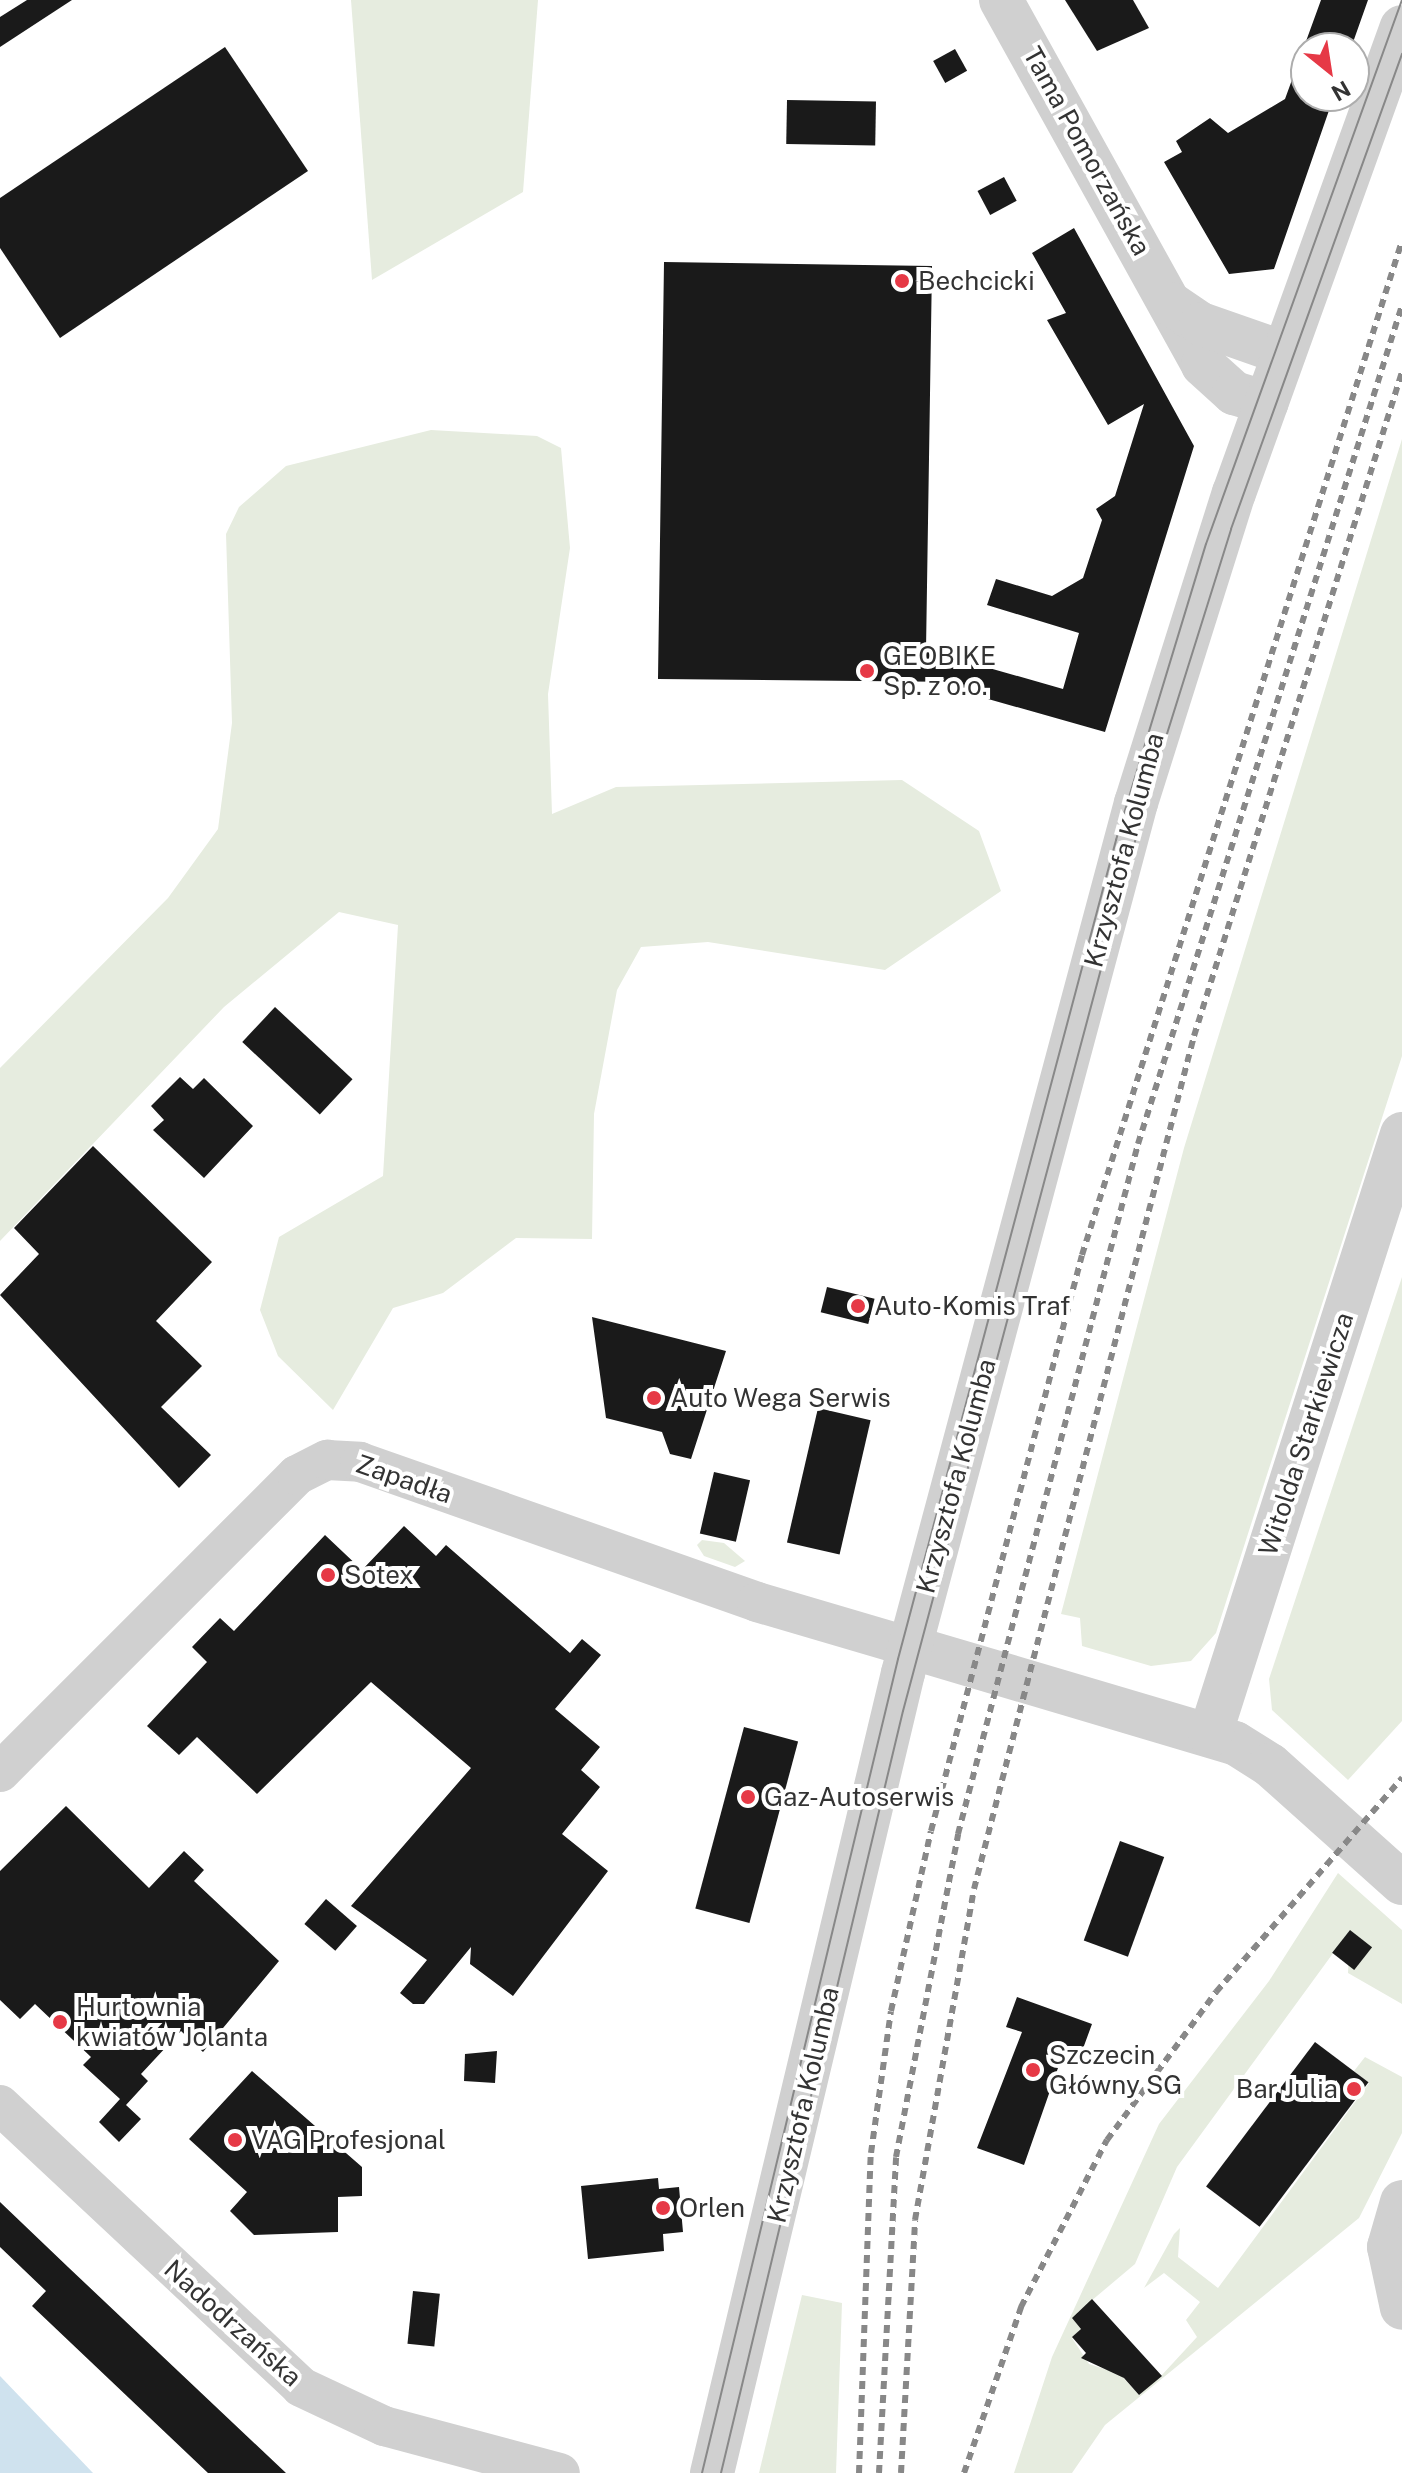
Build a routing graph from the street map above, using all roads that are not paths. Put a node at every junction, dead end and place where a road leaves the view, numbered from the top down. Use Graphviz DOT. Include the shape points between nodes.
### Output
graph roads {
  1 [pos="1001,0"];
  2 [pos="1402,27"];
  3 [pos="1171,304"];
  4 [pos="1284,353"];
  5 [pos="1266,403"];
  6 [pos="1402,1134"];
  7 [pos="910,1647"];
  8 [pos="1210,1735"];
  9 [pos="0,1772"];
  10 [pos="1402,1883"];
  11 [pos="0,2105"];
  12 [pos="1402,2202"];
  13 [pos="1402,2308"];
  14 [pos="560,2473"];
  15 [pos="712,2473"];
  1 -- 3 [label="street, Tama Pomorzańska"];
  2 -- 4 [label="street, Krzysztofa Kolumba"];
  3 -- 4 [label="street, Tama Pomorzańska" via="1192,320"];
  3 -- 5 [label="street, Tama Pomorzańska" via="1210,374"];
  4 -- 5 [label="street, Krzysztofa Kolumba"];
  5 -- 7 [label="street, Krzysztofa Kolumba" via="1155,737"];
  6 -- 8 [label="street, Witolda Starkiewicza"];
  7 -- 8 [label="street"];
  7 -- 9 [label="street, Zapadła" via="757,1602 360,1462 327,1460 297,1475"];
  7 -- 15 [label="street, Krzysztofa Kolumba"];
  8 -- 10 [label="street" via="1270,1765"];
  11 -- 14 [label="street, Nadodrzańska" via="301,2387 384,2426"];
  12 -- 13 [label="street" via="1389,2247"];
}
